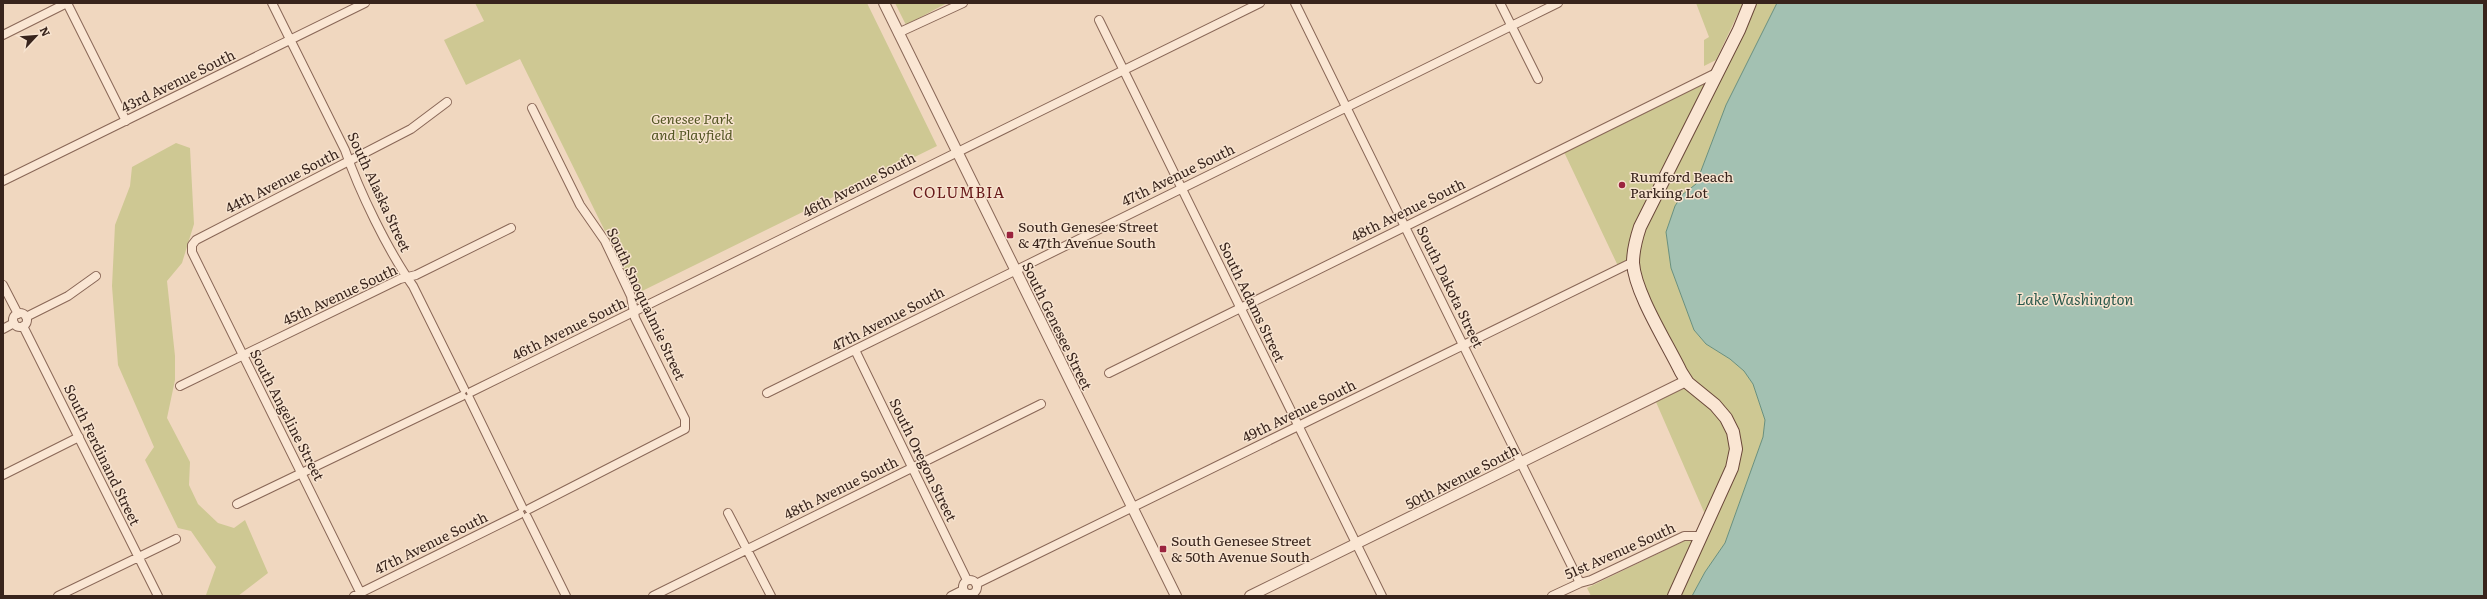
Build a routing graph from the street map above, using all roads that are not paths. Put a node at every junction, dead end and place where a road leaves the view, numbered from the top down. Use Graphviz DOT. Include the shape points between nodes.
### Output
graph roads {
  1 [pos="67,3"];
  2 [pos="272,3"];
  3 [pos="365,3"];
  4 [pos="884,3"];
  5 [pos="963,3"];
  6 [pos="1260,3"];
  7 [pos="1295,3"];
  8 [pos="1500,3"];
  9 [pos="1558,3"];
  10 [pos="1750,3"];
  11 [pos="1099,20"];
  12 [pos="1512,26"];
  13 [pos="898,33"];
  14 [pos="3,35"];
  15 [pos="290,40"];
  16 [pos="1123,70"];
  17 [pos="1719,72"];
  18 [pos="1538,79"];
  19 [pos="447,102"];
  20 [pos="1346,107"];
  21 [pos="532,108"];
  22 [pos="126,121"];
  23 [pos="956,152"];
  24 [pos="349,161"];
  25 [pos="3,181"];
  26 [pos="1181,189"];
  27 [pos="1405,226"];
  28 [pos="511,228"];
  29 [pos="192,245"];
  30 [pos="1633,262"];
  31 [pos="1014,270"];
  32 [pos="96,276"];
  33 [pos="407,278"];
  34 [pos="3,285"];
  35 [pos="1240,308"];
  36 [pos="633,313"];
  37 [pos="18,314"];
  38 [pos="26,317"];
  39 [pos="14,323"];
  40 [pos="23,326"];
  41 [pos="3,328"];
  42 [pos="1463,344"];
  43 [pos="856,350"];
  44 [pos="243,357"];
  45 [pos="1109,373"];
  46 [pos="1686,381"];
  47 [pos="180,386"];
  48 [pos="767,393"];
  49 [pos="467,394"];
  50 [pos="1041,404"];
  51 [pos="1298,426"];
  52 [pos="685,429"];
  53 [pos="78,437"];
  54 [pos="1521,463"];
  55 [pos="912,468"];
  56 [pos="302,474"];
  57 [pos="3,475"];
  58 [pos="237,504"];
  59 [pos="1133,508"];
  60 [pos="525,512"];
  61 [pos="728,513"];
  62 [pos="1700,536"];
  63 [pos="176,539"];
  64 [pos="1356,545"];
  65 [pos="748,549"];
  66 [pos="138,557"];
  67 [pos="967,580"];
  68 [pos="1580,583"];
  69 [pos="976,584"];
  70 [pos="963,590"];
  71 [pos="359,595"];
  72 [pos="974,595"];
  73 [pos="58,596"];
  74 [pos="158,596"];
  75 [pos="566,596"];
  76 [pos="653,596"];
  77 [pos="771,596"];
  78 [pos="951,596"];
  79 [pos="1176,596"];
  80 [pos="1250,596"];
  81 [pos="1382,596"];
  82 [pos="1552,596"];
  83 [pos="1674,596"];
  1 -- 14 [label="street"];
  1 -- 22 [label="street"];
  2 -- 15 [label="street, South Alaska Street"];
  3 -- 15 [label="street, 43rd Avenue South"];
  4 -- 13 [label="street, South Genesee Street"];
  5 -- 13 [label="street"];
  6 -- 16 [label="street, 46th Avenue South"];
  7 -- 20 [label="street, South Dakota Street"];
  8 -- 12 [label="street"];
  9 -- 12 [label="street, 47th Avenue South"];
  10 -- 17 [label="main road"];
  11 -- 16 [label="street, South Adams Street"];
  12 -- 18 [label="street"];
  12 -- 20 [label="street, 47th Avenue South"];
  13 -- 23 [label="street, South Genesee Street"];
  15 -- 22 [label="street, 43rd Avenue South"];
  15 -- 24 [label="street, South Alaska Street"];
  16 -- 23 [label="street, 46th Avenue South"];
  16 -- 26 [label="street, South Adams Street"];
  17 -- 27 [label="street, 48th Avenue South"];
  17 -- 30 [label="main road" via="1640,227"];
  19 -- 24 [label="street, 44th Avenue South" via="411,129"];
  20 -- 26 [label="street, 47th Avenue South"];
  20 -- 27 [label="street, South Dakota Street"];
  21 -- 36 [label="street, South Snoqualmie Street" via="580,205 605,241 631,296"];
  22 -- 25 [label="street, 43rd Avenue South"];
  23 -- 31 [label="street, South Genesee Street"];
  23 -- 36 [label="street, 46th Avenue South"];
  24 -- 29 [label="street, 44th Avenue South" via="196,240"];
  24 -- 33 [label="street, South Alaska Street"];
  26 -- 31 [label="street, 47th Avenue South"];
  26 -- 35 [label="street, South Adams Street"];
  27 -- 35 [label="street, 48th Avenue South"];
  27 -- 42 [label="street, South Dakota Street"];
  28 -- 33 [label="street, 45th Avenue South"];
  29 -- 44 [label="street, South Angeline Street" via="192,252"];
  30 -- 42 [label="street, 49th Avenue South"];
  30 -- 46 [label="main road" via="1642,293"];
  31 -- 43 [label="street, 47th Avenue South"];
  31 -- 59 [label="street, South Genesee Street"];
  32 -- 38 [label="street" via="68,296"];
  33 -- 44 [label="street, 45th Avenue South"];
  33 -- 49 [label="street, South Alaska Street"];
  34 -- 37 [label="street"];
  35 -- 45 [label="street, 48th Avenue South"];
  35 -- 51 [label="street, South Adams Street"];
  36 -- 49 [label="street, 46th Avenue South"];
  36 -- 52 [label="street, South Snoqualmie Street" via="682,411"];
  37 -- 38 [label="street"];
  37 -- 39 [label="street" via="14,317"];
  38 -- 40 [label="street"];
  39 -- 40 [label="street"];
  39 -- 41 [label="street"];
  40 -- 53 [label="street, South Ferdinand Street"];
  42 -- 51 [label="street, 49th Avenue South"];
  42 -- 54 [label="street, South Dakota Street"];
  43 -- 48 [label="street, 47th Avenue South"];
  43 -- 55 [label="street, South Oregon Street"];
  44 -- 47 [label="street, 45th Avenue South"];
  44 -- 56 [label="street, South Angeline Street"];
  46 -- 54 [label="street, 50th Avenue South"];
  46 -- 62 [label="main road" via="1720,410 1730,425 1736,444 1732,468"];
  49 -- 56 [label="street, 46th Avenue South"];
  49 -- 60 [label="street, South Alaska Street"];
  50 -- 55 [label="street, 48th Avenue South"];
  51 -- 59 [label="street, 49th Avenue South"];
  51 -- 64 [label="street, South Adams Street"];
  52 -- 60 [label="street, 47th Avenue South"];
  53 -- 57 [label="street"];
  53 -- 66 [label="street, South Ferdinand Street"];
  54 -- 64 [label="street, 50th Avenue South"];
  54 -- 68 [label="street, South Dakota Street"];
  55 -- 65 [label="street, 48th Avenue South"];
  55 -- 67 [label="street, South Oregon Street"];
  56 -- 58 [label="street, 46th Avenue South"];
  56 -- 71 [label="street, South Angeline Street"];
  59 -- 69 [label="street, 49th Avenue South"];
  59 -- 79 [label="street, South Genesee Street"];
  60 -- 71 [label="street, 47th Avenue South"];
  60 -- 75 [label="street, South Alaska Street"];
  61 -- 65 [label="street"];
  62 -- 68 [label="street, 51st Avenue South" via="1684,536"];
  62 -- 83 [label="main road"];
  63 -- 66 [label="street"];
  64 -- 80 [label="street, 50th Avenue South"];
  64 -- 81 [label="street, South Adams Street"];
  65 -- 76 [label="street, 48th Avenue South"];
  65 -- 77 [label="street"];
  66 -- 73 [label="street"];
  66 -- 74 [label="street, South Ferdinand Street"];
  67 -- 69 [label="street" via="972,580"];
  67 -- 70 [label="street" via="963,584"];
  68 -- 82 [label="street, 51st Avenue South"];
  69 -- 72 [label="street"];
  70 -- 72 [label="street"];
  70 -- 78 [label="street"];
}
